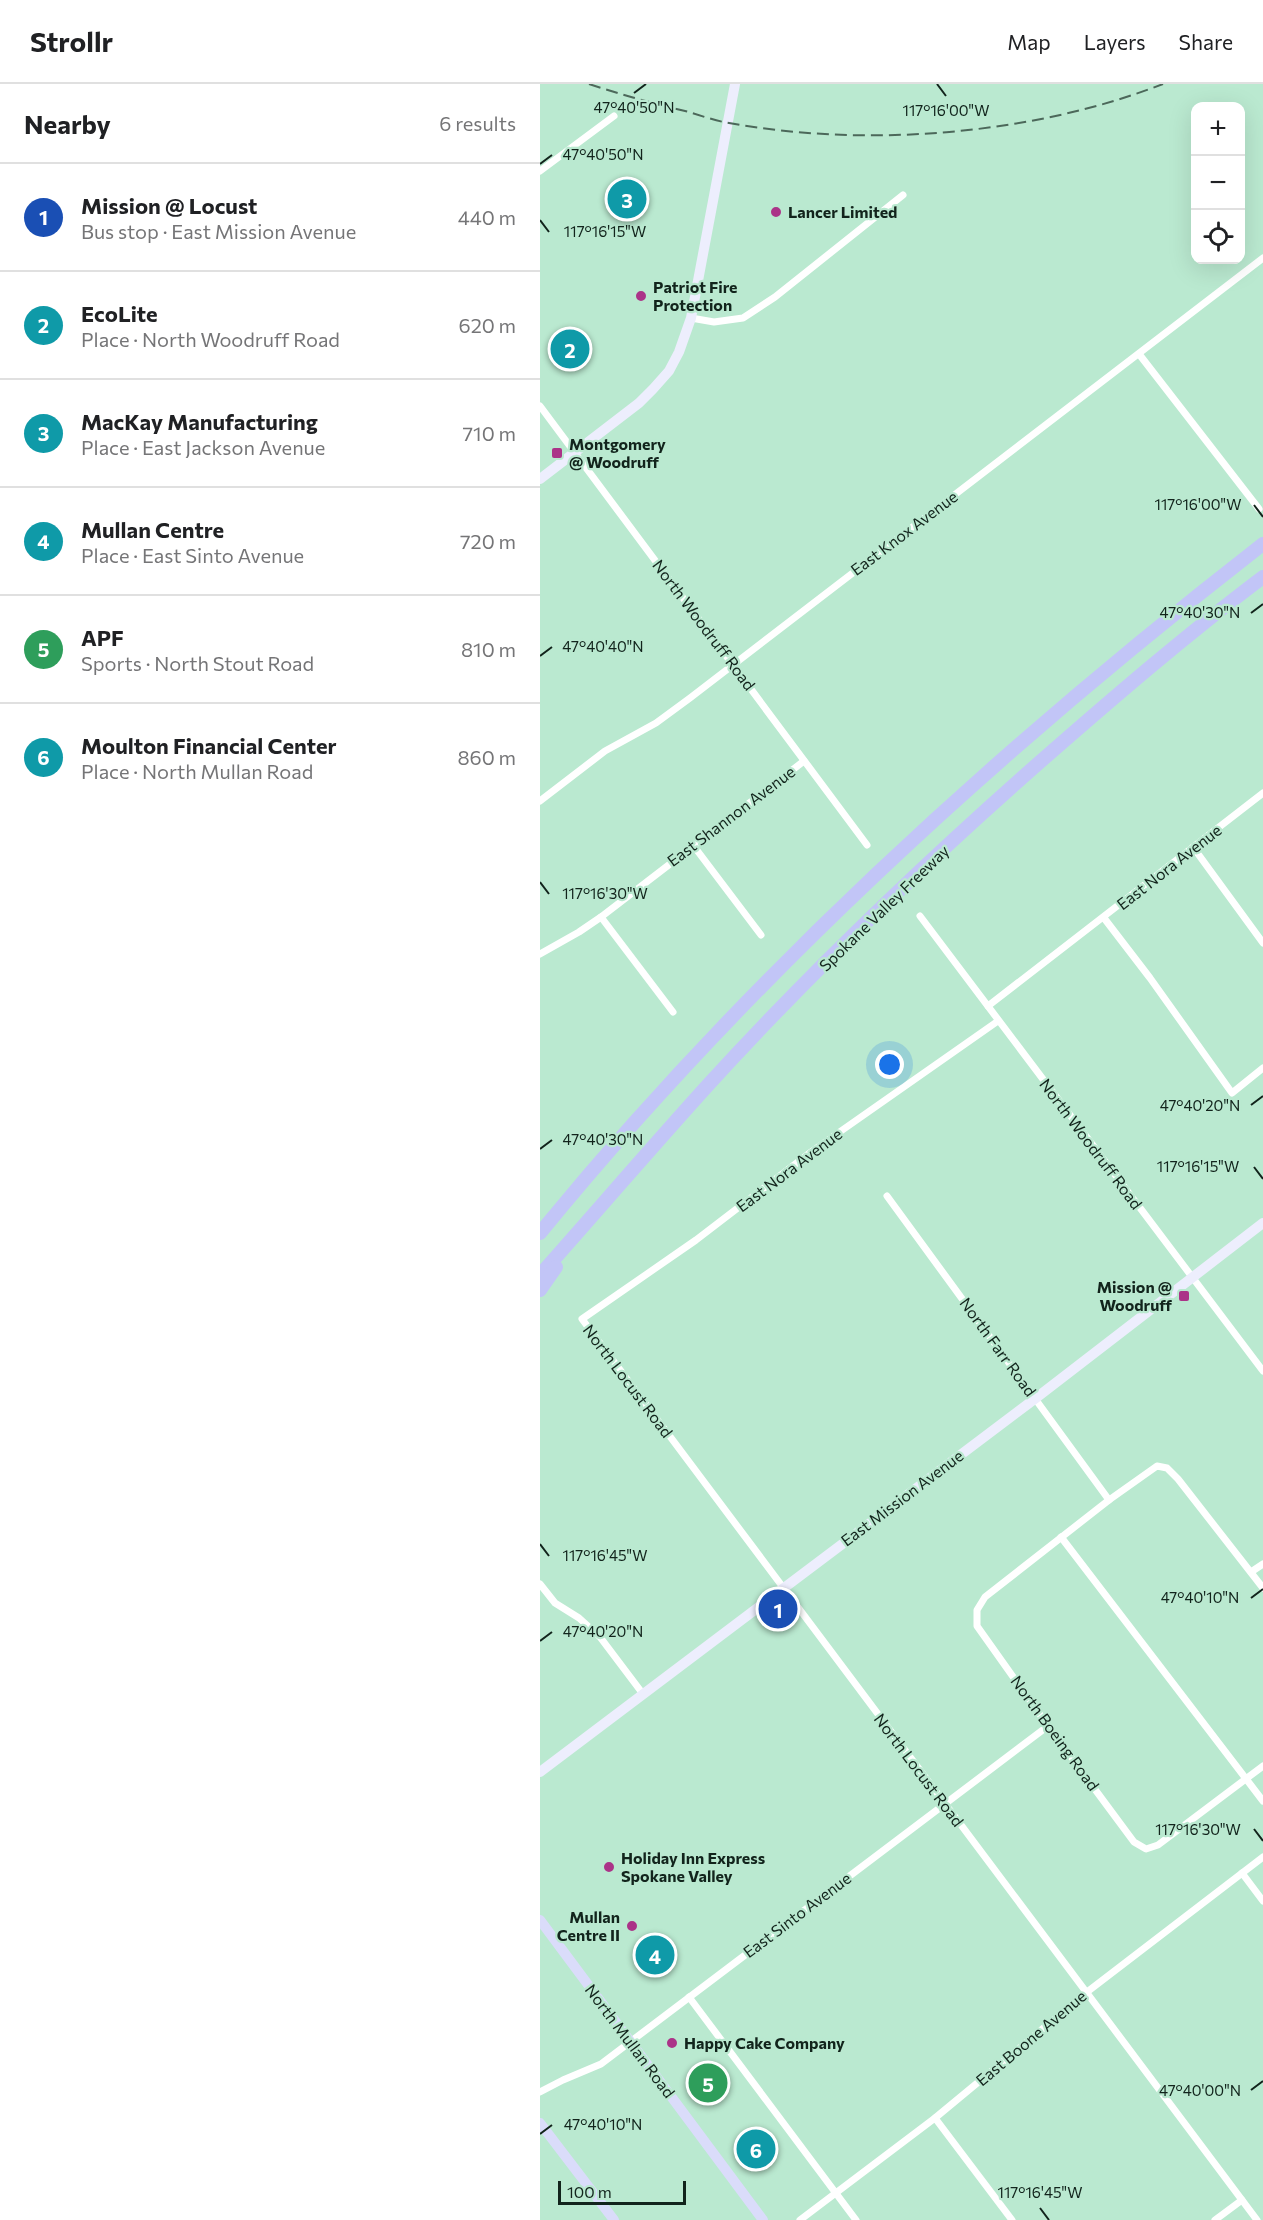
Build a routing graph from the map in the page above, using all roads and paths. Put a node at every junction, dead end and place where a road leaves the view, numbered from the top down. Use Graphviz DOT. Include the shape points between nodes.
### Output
graph roads {
  1 [pos="735,84"];
  2 [pos="614,116"];
  3 [pos="540,171"];
  4 [pos="903,195"];
  5 [pos="1263,258"];
  6 [pos="691,318"];
  7 [pos="1138,354"];
  8 [pos="540,406"];
  9 [pos="575,452"];
  10 [pos="540,479"];
  11 [pos="1259,509"];
  12 [pos="1263,544"];
  13 [pos="1263,578"];
  14 [pos="734,664"];
  15 [pos="804,761"];
  16 [pos="1263,793"];
  17 [pos="540,801"];
  18 [pos="693,845"];
  19 [pos="867,845"];
  20 [pos="1193,847"];
  21 [pos="920,916"];
  22 [pos="601,917"];
  23 [pos="1104,918"];
  24 [pos="761,934"];
  25 [pos="1263,943"];
  26 [pos="540,954"];
  27 [pos="988,1006"];
  28 [pos="673,1012"];
  29 [pos="998,1021"];
  30 [pos="1263,1068"];
  31 [pos="887,1196"];
  32 [pos="1263,1223"];
  33 [pos="583,1227"];
  34 [pos="540,1231"];
  35 [pos="540,1275"];
  36 [pos="1194,1278"];
  37 [pos="540,1290"];
  38 [pos="582,1319"];
  39 [pos="1263,1371"];
  40 [pos="1036,1398"];
  41 [pos="1109,1500"];
  42 [pos="1061,1537"];
  43 [pos="1263,1564"];
  44 [pos="1251,1572"];
  45 [pos="540,1584"];
  46 [pos="783,1588"];
  47 [pos="1263,1588"];
  48 [pos="643,1694"];
  49 [pos="1048,1726"];
  50 [pos="1263,1766"];
  51 [pos="540,1772"];
  52 [pos="1246,1779"];
  53 [pos="1263,1801"];
  54 [pos="944,1804"];
  55 [pos="1263,1857"];
  56 [pos="1242,1873"];
  57 [pos="1263,1901"];
  58 [pos="540,1920"];
  59 [pos="1087,1992"];
  60 [pos="689,1997"];
  61 [pos="631,2042"];
  62 [pos="540,2092"];
  63 [pos="935,2118"];
  64 [pos="540,2123"];
  65 [pos="836,2193"];
  66 [pos="1242,2200"];
  67 [pos="614,2220"];
  68 [pos="763,2220"];
  69 [pos="800,2220"];
  70 [pos="856,2220"];
  71 [pos="1012,2220"];
  72 [pos="1215,2220"];
  73 [pos="1257,2220"];
  1 -- 6 [label="street"];
  2 -- 3 [label="street"];
  4 -- 6 [label="street" via="743,318 714,322"];
  5 -- 7 [label="street, East Knox Avenue"];
  6 -- 9 [label="street" via="669,371 639,403"];
  7 -- 11 [label="street"];
  7 -- 14 [label="street, East Knox Avenue"];
  8 -- 9 [label="street, North Woodruff Road"];
  9 -- 10 [label="street"];
  9 -- 14 [label="street, North Woodruff Road"];
  12 -- 34 [label="highway, Spokane Valley Freeway" via="1173,613 1051,716 869,881 738,1013"];
  13 -- 33 [label="highway, Spokane Valley Freeway" via="1134,679 920,872 725,1067"];
  14 -- 15 [label="street, North Woodruff Road"];
  14 -- 17 [label="street, East Knox Avenue" via="656,723 605,751"];
  15 -- 18 [label="street, East Shannon Avenue"];
  15 -- 19 [label="street, North Woodruff Road"];
  16 -- 20 [label="street, East Nora Avenue"];
  18 -- 22 [label="street, East Shannon Avenue"];
  18 -- 24 [label="street"];
  20 -- 23 [label="street, East Nora Avenue"];
  20 -- 25 [label="street"];
  21 -- 27 [label="street, North Woodruff Road"];
  22 -- 26 [label="street, East Shannon Avenue"];
  22 -- 28 [label="street"];
  23 -- 27 [label="street, East Nora Avenue"];
  23 -- 30 [label="street" via="1232,1093"];
  27 -- 29 [label="street, North Woodruff Road"];
  29 -- 36 [label="street, North Woodruff Road"];
  29 -- 38 [label="street, East Nora Avenue"];
  31 -- 40 [label="street, North Farr Road"];
  32 -- 36 [label="street, East Mission Avenue"];
  33 -- 35 [label="highway, Spokane Valley Freeway"];
  33 -- 37 [label="highway"];
  36 -- 39 [label="street, North Woodruff Road"];
  36 -- 40 [label="street, East Mission Avenue"];
  38 -- 46 [label="street, North Locust Road"];
  40 -- 41 [label="street, North Farr Road"];
  40 -- 46 [label="street, East Mission Avenue"];
  41 -- 42 [label="street"];
  41 -- 44 [label="street" via="1157,1466 1167,1468"];
  42 -- 49 [label="street, North Boeing Road" via="986,1597 977,1610 977,1626"];
  42 -- 52 [label="street"];
  43 -- 44 [label="street"];
  44 -- 47 [label="street"];
  45 -- 48 [label="street" via="555,1603 600,1637"];
  46 -- 48 [label="street, East Mission Avenue"];
  46 -- 54 [label="street, North Locust Road"];
  48 -- 51 [label="street, East Mission Avenue"];
  49 -- 52 [label="street, North Boeing Road" via="1134,1842 1146,1849 1158,1845"];
  49 -- 54 [label="street, East Sinto Avenue"];
  50 -- 52 [label="street"];
  52 -- 53 [label="street"];
  54 -- 59 [label="street, North Locust Road"];
  54 -- 60 [label="street, East Sinto Avenue"];
  55 -- 56 [label="street, East Boone Avenue"];
  56 -- 57 [label="street"];
  56 -- 59 [label="street, East Boone Avenue"];
  58 -- 61 [label="main road, North Mullan Road"];
  59 -- 63 [label="street, East Boone Avenue"];
  59 -- 66 [label="street, North Locust Road"];
  60 -- 61 [label="street, East Sinto Avenue"];
  60 -- 65 [label="street"];
  61 -- 62 [label="street, East Sinto Avenue" via="601,2064"];
  61 -- 68 [label="main road, North Mullan Road"];
  63 -- 65 [label="street, East Boone Avenue"];
  63 -- 71 [label="street"];
  64 -- 67 [label="main road"];
  65 -- 69 [label="street, East Boone Avenue"];
  65 -- 70 [label="street"];
  66 -- 72 [label="street"];
  66 -- 73 [label="street, North Locust Road"];
}
